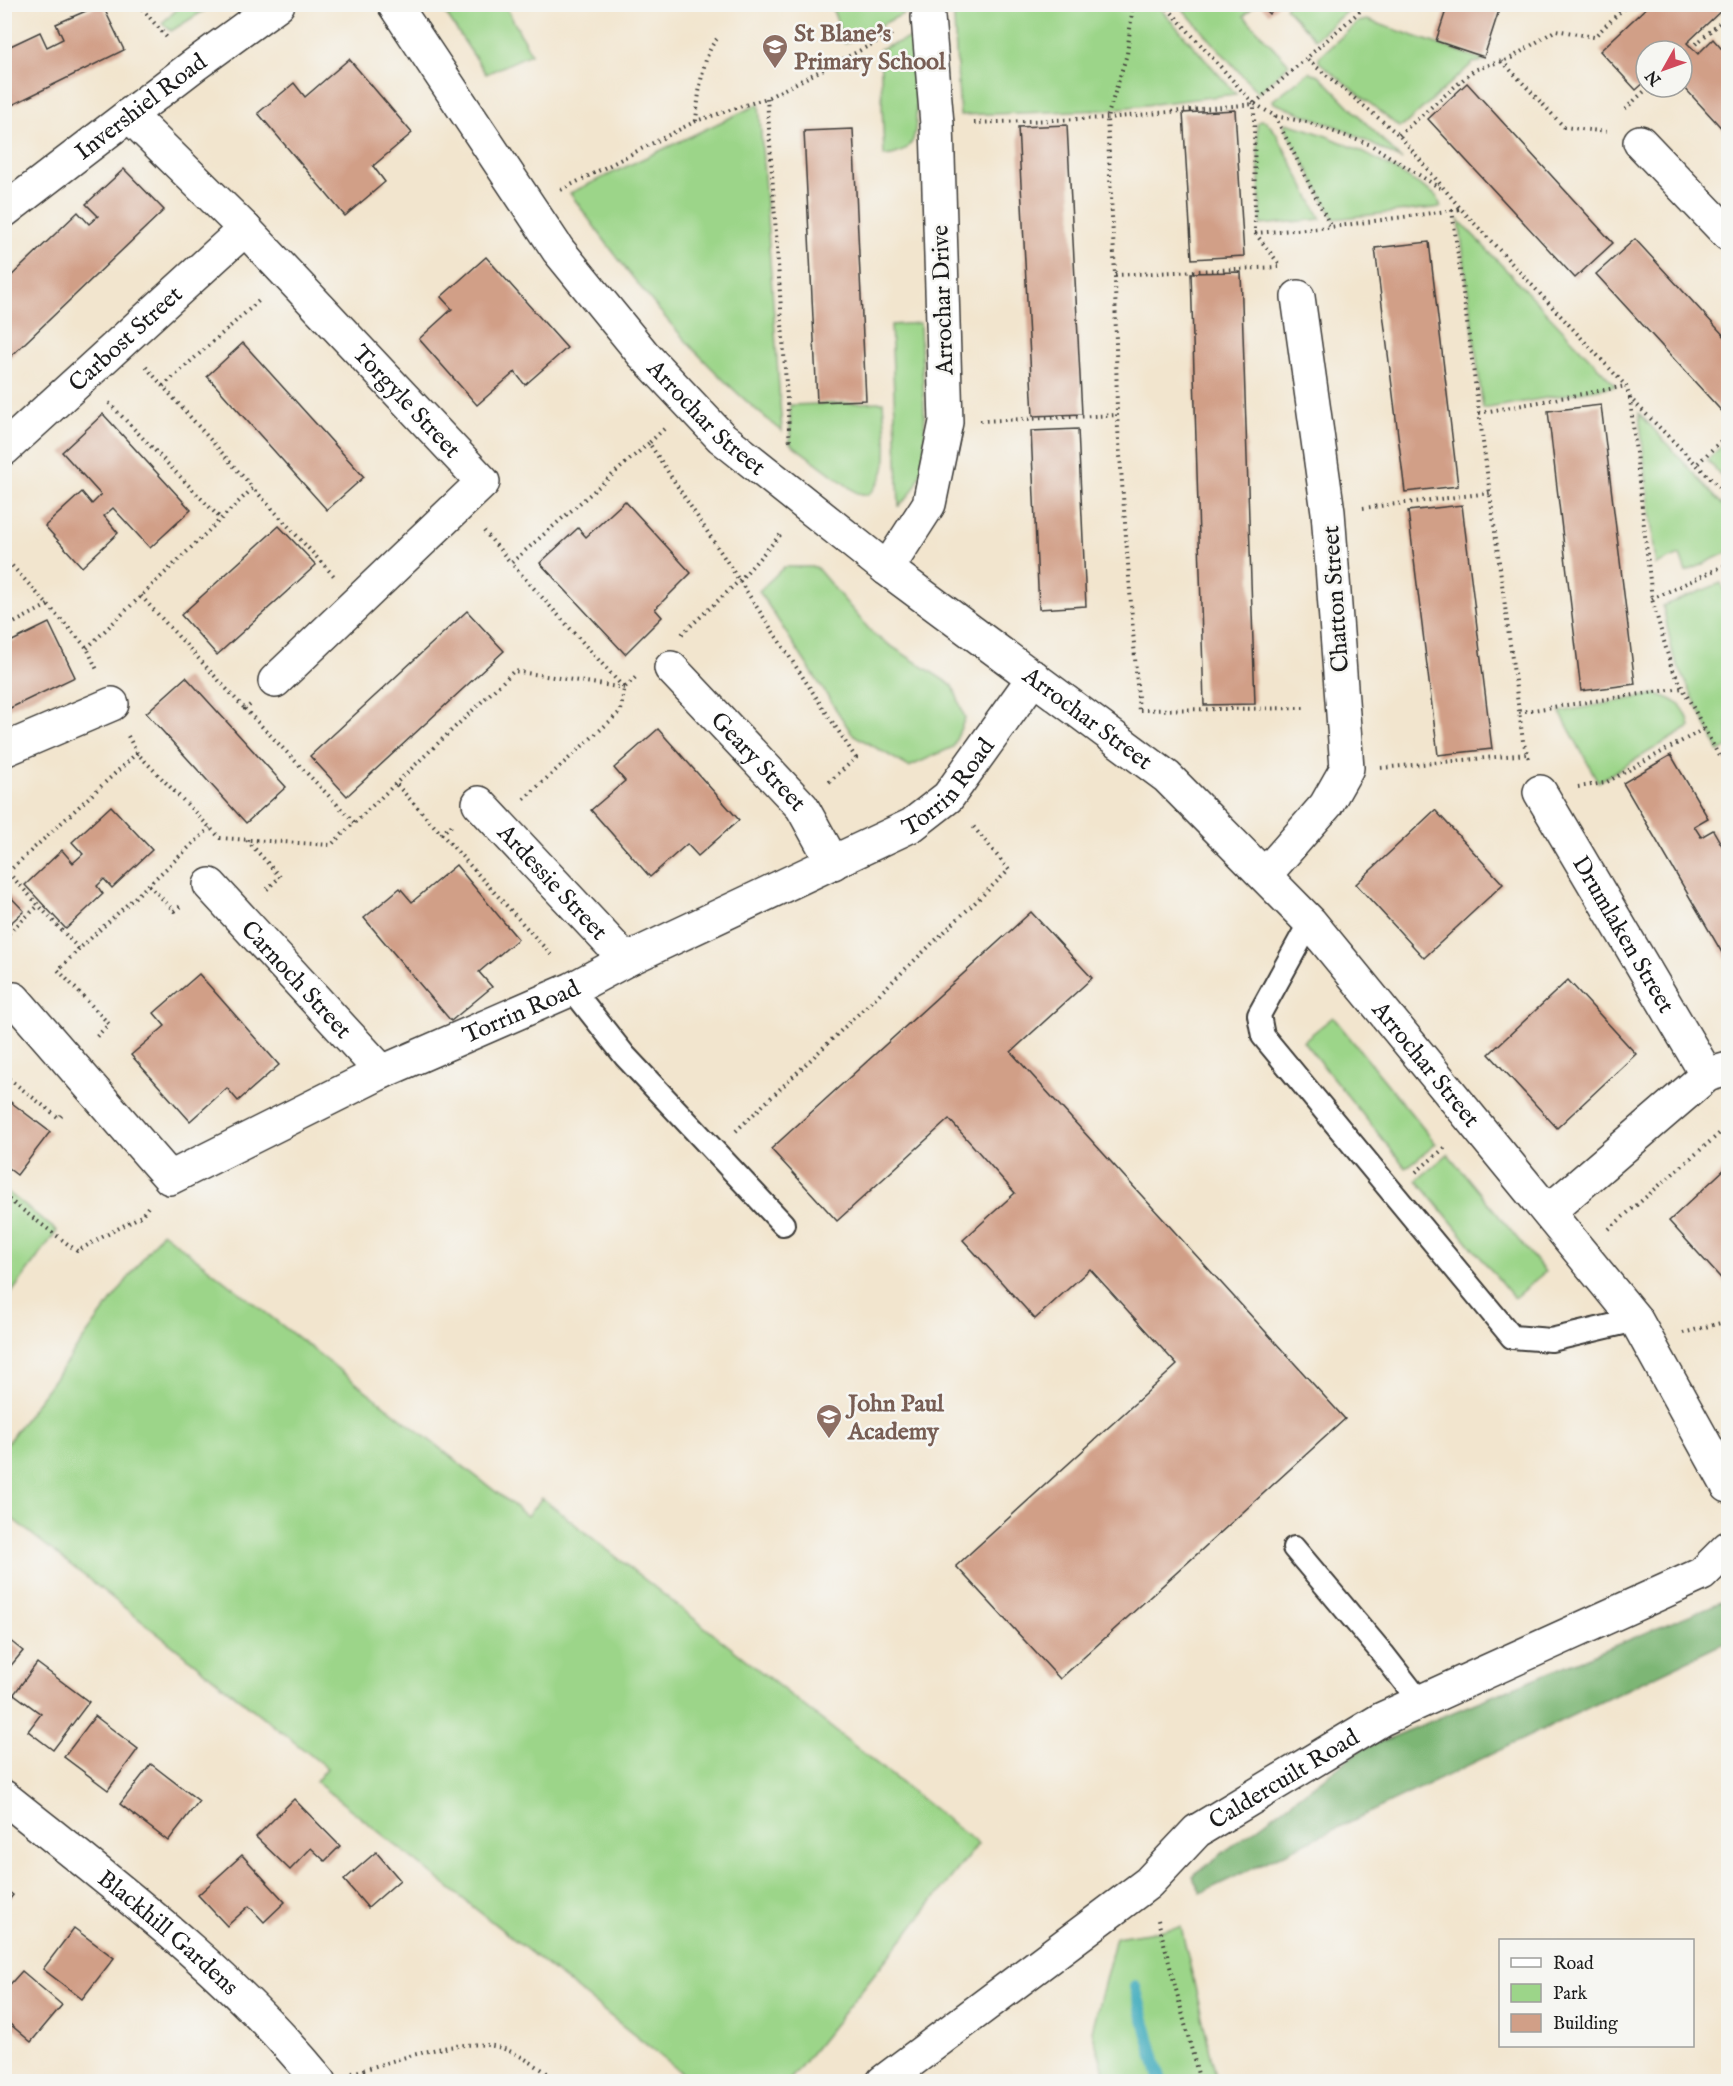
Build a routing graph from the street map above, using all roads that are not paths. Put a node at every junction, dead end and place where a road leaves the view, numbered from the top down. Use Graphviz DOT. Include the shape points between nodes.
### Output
graph roads {
  1 [pos="279,4"];
  2 [pos="394,4"];
  3 [pos="924,11"];
  4 [pos="129,115"];
  5 [pos="1640,142"];
  6 [pos="4,211"];
  7 [pos="245,229"];
  8 [pos="1728,234"];
  9 [pos="1298,297"];
  10 [pos="4,449"];
  11 [pos="887,569"];
  12 [pos="671,668"];
  13 [pos="1034,678"];
  14 [pos="275,681"];
  15 [pos="112,704"];
  16 [pos="4,750"];
  17 [pos="1540,792"];
  18 [pos="479,803"];
  19 [pos="833,863"];
  20 [pos="1265,874"];
  21 [pos="210,885"];
  22 [pos="1310,922"];
  23 [pos="626,960"];
  24 [pos="575,987"];
  25 [pos="14,999"];
  26 [pos="382,1072"];
  27 [pos="1718,1072"];
  28 [pos="1548,1212"];
  29 [pos="783,1224"];
  30 [pos="1643,1331"];
  31 [pos="1728,1486"];
  32 [pos="1294,1548"];
  33 [pos="1728,1548"];
  34 [pos="1421,1703"];
  35 [pos="4,1797"];
  36 [pos="335,2077"];
  37 [pos="884,2082"];
  1 -- 4 [label="street, Invershiel Road"];
  2 -- 11 [label="street, Arrochar Street" via="558,250 643,354 721,437"];
  3 -- 11 [label="street, Arrochar Drive" via="937,124 946,422 929,504"];
  4 -- 6 [label="street, Invershiel Road"];
  4 -- 7 [label="street, Torgyle Street"];
  5 -- 8 [label="street"];
  7 -- 10 [label="street, Carbost Street"];
  7 -- 14 [label="street, Torgyle Street" via="483,482"];
  9 -- 20 [label="street, Chatton Street" via="1328,512 1345,771 1326,805"];
  11 -- 13 [label="street, Arrochar Street"];
  12 -- 19 [label="street, Geary Street" via="802,807"];
  13 -- 19 [label="street, Torrin Road" via="948,797 912,825"];
  13 -- 20 [label="street, Arrochar Street" via="1167,777"];
  15 -- 16 [label="street"];
  17 -- 27 [label="street, Drumlaken Street"];
  18 -- 23 [label="street, Ardessie Street"];
  19 -- 23 [label="street, Torrin Road"];
  20 -- 22 [label="street, Arrochar Street"];
  21 -- 26 [label="street, Carnoch Street"];
  22 -- 28 [label="street, Arrochar Street"];
  22 -- 30 [label="lane" via="1259,1015 1263,1036 1512,1337 1551,1340"];
  23 -- 24 [label="street, Torrin Road"];
  24 -- 26 [label="street, Torrin Road"];
  24 -- 29 [label="lane" via="624,1056"];
  25 -- 26 [label="street, Torrin Road" via="171,1178"];
  27 -- 28 [label="street, Drumlaken Street"];
  28 -- 30 [label="street, Arrochar Street"];
  30 -- 31 [label="street, Arrochar Street"];
  32 -- 34 [label="lane"];
  33 -- 34 [label="street, Caldercuilt Road" via="1702,1574"];
  34 -- 37 [label="street, Caldercuilt Road" via="1382,1719 1197,1831 1148,1883"];
  35 -- 36 [label="street, Blackhill Gardens" via="151,1914 285,2038"];
}
